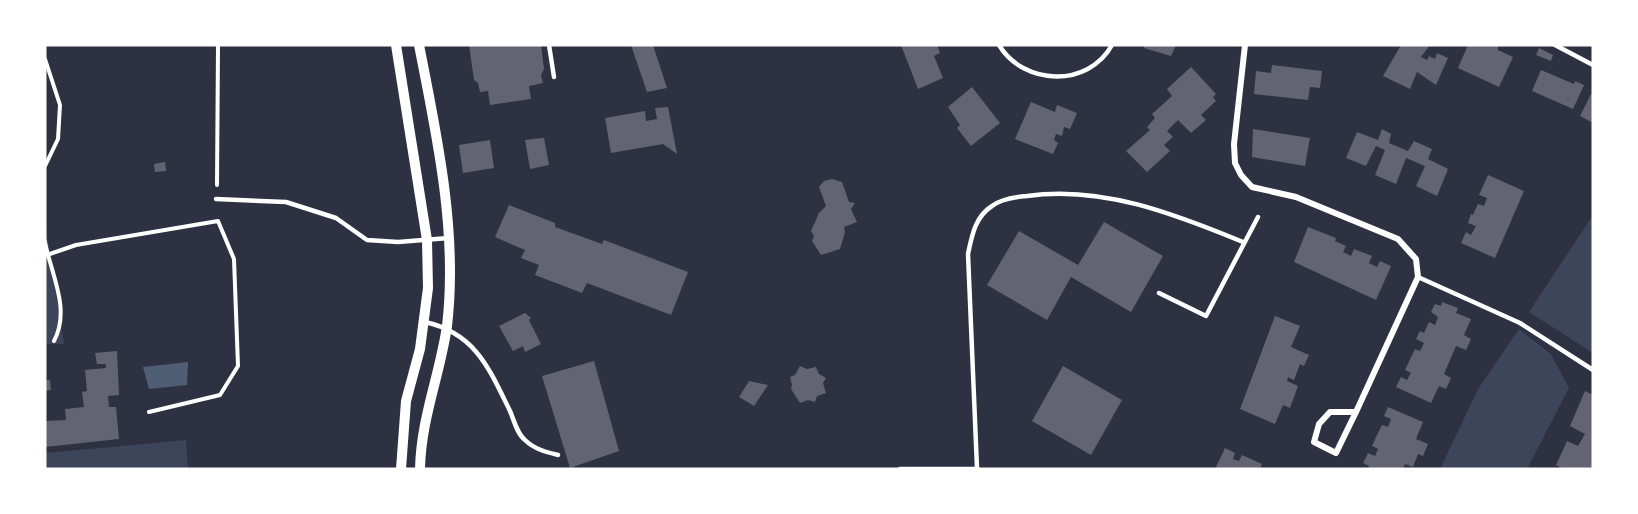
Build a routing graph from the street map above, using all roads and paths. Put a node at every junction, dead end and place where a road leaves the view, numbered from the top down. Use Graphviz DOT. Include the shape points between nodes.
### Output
graph roads {
  1 [pos="218,45"];
  2 [pos="396,45"];
  3 [pos="419,45"];
  4 [pos="549,45"];
  5 [pos="999,45"];
  6 [pos="1112,45"];
  7 [pos="1245,45"];
  8 [pos="1556,45"];
  9 [pos="45,59"];
  10 [pos="1593,65"];
  11 [pos="554,77"];
  12 [pos="47,156"];
  13 [pos="45,166"];
  14 [pos="216,199"];
  15 [pos="1258,217"];
  16 [pos="218,221"];
  17 [pos="449,238"];
  18 [pos="427,240"];
  19 [pos="45,242"];
  20 [pos="1243,242"];
  21 [pos="47,255"];
  22 [pos="1418,277"];
  23 [pos="1159,293"];
  24 [pos="425,322"];
  25 [pos="447,327"];
  26 [pos="54,341"];
  27 [pos="1593,370"];
  28 [pos="149,412"];
  29 [pos="1356,412"];
  30 [pos="558,455"];
  31 [pos="919,468"];
  32 [pos="401,469"];
  33 [pos="420,469"];
  34 [pos="900,469"];
  35 [pos="978,469"];
  1 -- 14 [label="path"];
  2 -- 18 [label="street"];
  3 -- 17 [label="street"];
  4 -- 11 [label="lane"];
  5 -- 6 [label="lane" via="1020,67 1056,77 1092,67"];
  7 -- 22 [label="street" via="1234,144 1235,163 1252,187 1296,197 1398,239 1416,259"];
  8 -- 10 [label="lane"];
  9 -- 12 [label="path" via="60,105 58,139"];
  12 -- 13 [label="path"];
  14 -- 16 [label="path"];
  14 -- 18 [label="lane" via="286,202 336,218 367,240"];
  15 -- 20 [label="lane"];
  16 -- 21 [label="path" via="76,245"];
  16 -- 28 [label="path" via="234,259 238,366 220,395"];
  17 -- 18 [label="lane"];
  17 -- 25 [label="street"];
  18 -- 24 [label="street"];
  19 -- 21 [label="path"];
  20 -- 23 [label="lane" via="1206,316"];
  20 -- 35 [label="lane" via="1184,218 1108,197 1047,193 992,205 977,221 968,254"];
  21 -- 26 [label="path" via="58,285 61,327"];
  22 -- 27 [label="lane" via="1520,323"];
  22 -- 29 [label="street"];
  24 -- 25 [label="lane"];
  24 -- 32 [label="street" via="406,401"];
  25 -- 30 [label="lane" via="476,350 522,438 539,450"];
  25 -- 33 [label="street" via="427,407"];
  29 -- 29 [label="street" via="1330,412 1319,423 1314,442 1336,453"];
  31 -- 34 [label="lane"];
  31 -- 35 [label="lane"];
}
